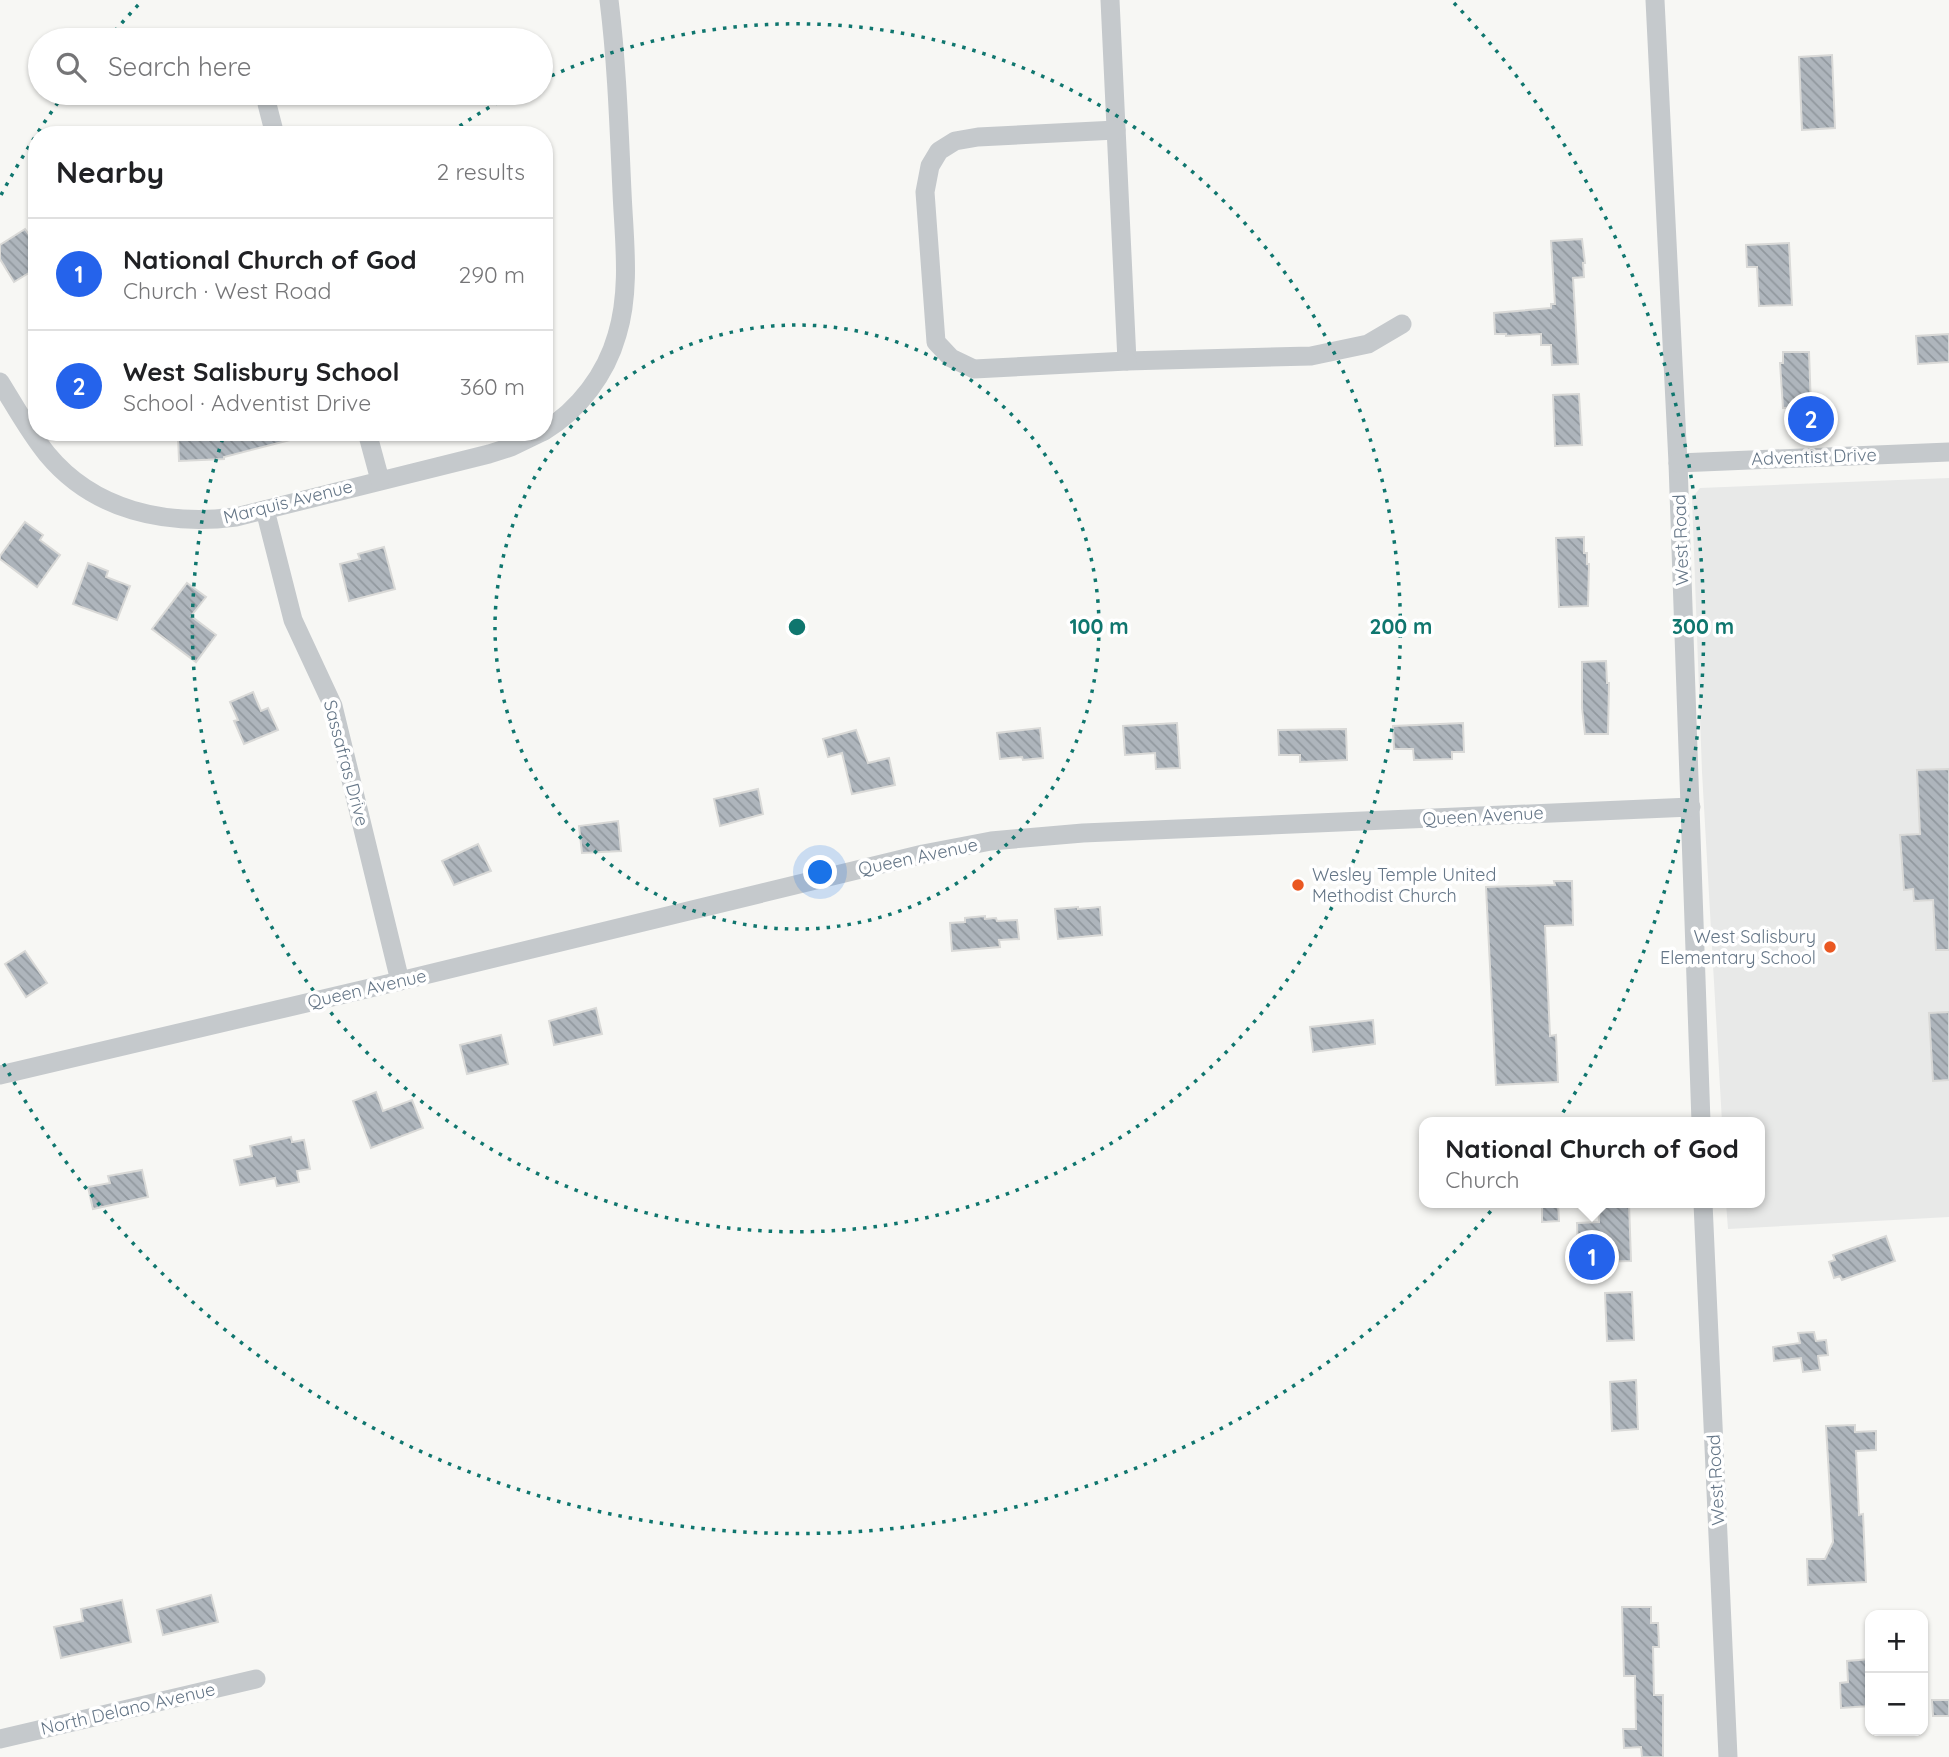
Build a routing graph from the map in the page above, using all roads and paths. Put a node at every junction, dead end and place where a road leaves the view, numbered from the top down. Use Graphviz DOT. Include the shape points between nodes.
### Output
graph roads {
  1 [pos="609,0"];
  2 [pos="1110,0"];
  3 [pos="1655,0"];
  4 [pos="267,105"];
  5 [pos="273,126"];
  6 [pos="1116,130"];
  7 [pos="1402,324"];
  8 [pos="1127,361"];
  9 [pos="0,382"];
  10 [pos="553,423"];
  11 [pos="28,425"];
  12 [pos="39,441"];
  13 [pos="369,441"];
  14 [pos="523,441"];
  15 [pos="1949,452"];
  16 [pos="1678,463"];
  17 [pos="380,480"];
  18 [pos="265,510"];
  19 [pos="1691,807"];
  20 [pos="400,981"];
  21 [pos="0,1075"];
  22 [pos="1700,1117"];
  23 [pos="1703,1208"];
  24 [pos="256,1679"];
  25 [pos="0,1739"];
  26 [pos="1728,1757"];
  1 -- 10 [label="street, Marquis Avenue" via="625,293 617,337 597,378"];
  2 -- 6 [label="street"];
  3 -- 16 [label="street, West Road"];
  4 -- 5 [label="street"];
  6 -- 8 [label="street"];
  6 -- 8 [label="street" via="955,141 939,151 930,166 926,192 936,342 951,358 974,369"];
  7 -- 8 [label="street" via="1368,344 1311,356"];
  9 -- 11 [label="street, Marquis Avenue"];
  12 -- 18 [label="street, Marquis Avenue" via="75,481 134,512 202,521"];
  13 -- 17 [label="street"];
  14 -- 17 [label="street, Marquis Avenue" via="489,454"];
  15 -- 16 [label="street, Adventist Drive"];
  16 -- 19 [label="street, West Road"];
  17 -- 18 [label="street, Marquis Avenue"];
  18 -- 20 [label="street, Sassafras Drive" via="293,621 333,706"];
  19 -- 20 [label="street, Queen Avenue" via="1083,833 992,841"];
  19 -- 22 [label="street, West Road"];
  20 -- 21 [label="street, Queen Avenue"];
  23 -- 26 [label="street, West Road"];
  24 -- 25 [label="street, North Delano Avenue"];
}
